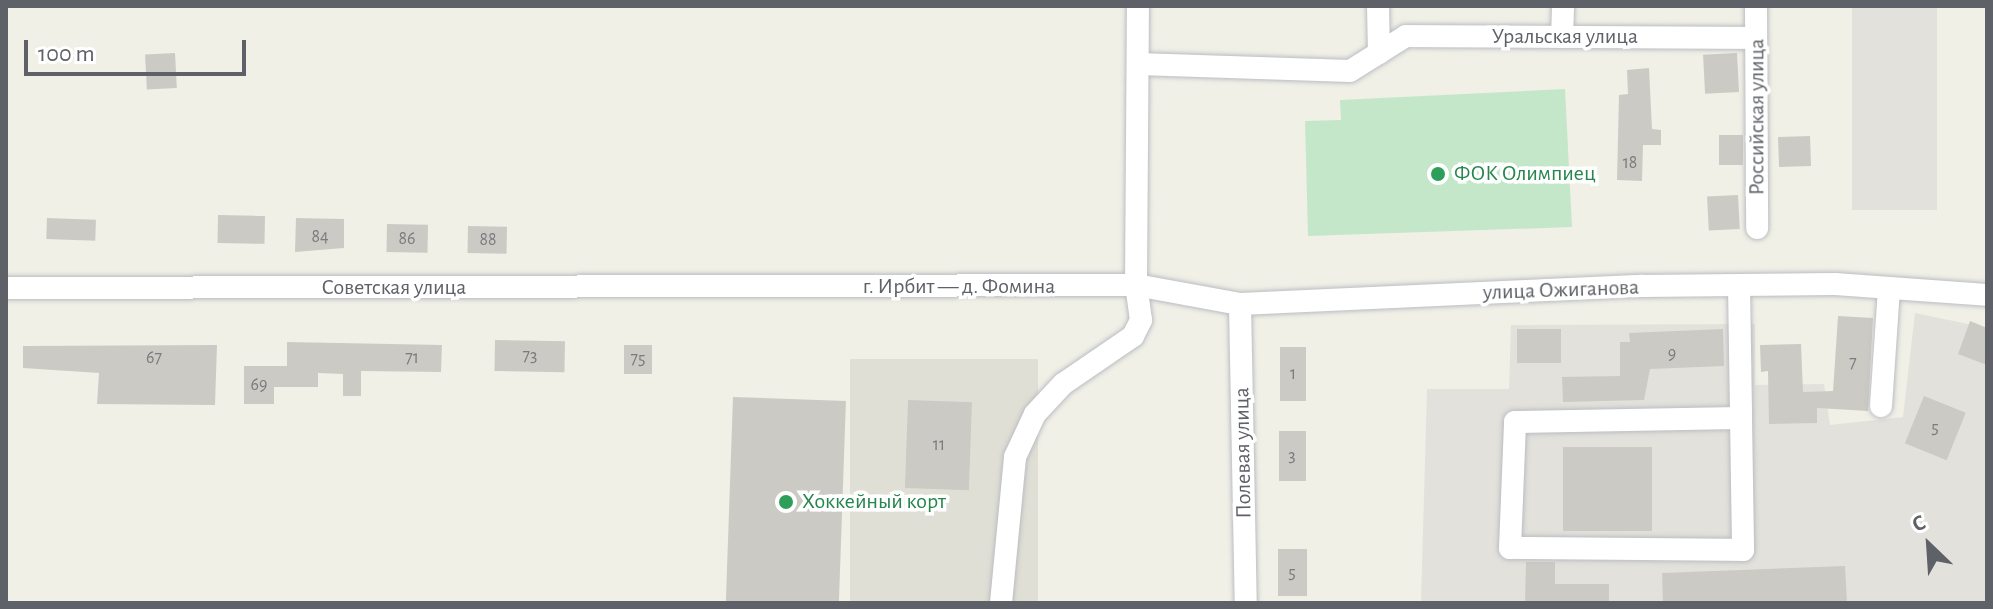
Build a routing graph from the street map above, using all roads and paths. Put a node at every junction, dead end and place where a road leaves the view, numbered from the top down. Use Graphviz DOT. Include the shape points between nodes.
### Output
graph roads {
  1 [pos="1138,6"];
  2 [pos="1378,6"];
  3 [pos="1563,6"];
  4 [pos="1756,6"];
  5 [pos="1562,37"];
  6 [pos="1756,38"];
  7 [pos="1379,53"];
  8 [pos="1138,64"];
  9 [pos="1757,228"];
  10 [pos="1136,285"];
  11 [pos="1739,285"];
  12 [pos="6,288"];
  13 [pos="782,288"];
  14 [pos="1889,288"];
  15 [pos="1987,295"];
  16 [pos="1240,304"];
  17 [pos="1881,406"];
  18 [pos="1741,418"];
  19 [pos="1001,603"];
  20 [pos="1246,603"];
  1 -- 8 [label="street"];
  2 -- 7 [label="street"];
  3 -- 5 [label="street"];
  4 -- 6 [label="street, Российская улица"];
  5 -- 6 [label="street, Уральская улица"];
  5 -- 7 [label="street, Уральская улица" via="1406,36"];
  6 -- 9 [label="street, Российская улица"];
  7 -- 8 [label="street, Уральская улица" via="1350,71"];
  8 -- 10 [label="street"];
  10 -- 13 [label="street, г. Ирбит — д. Фомина"];
  10 -- 16 [label="street, улица Ожиганова"];
  10 -- 19 [label="street" via="1141,320 1133,336 1063,384 1035,414 1015,457"];
  11 -- 14 [label="street, улица Ожиганова"];
  11 -- 16 [label="street, улица Ожиганова"];
  11 -- 18 [label="street"];
  12 -- 13 [label="street, Советская улица"];
  14 -- 15 [label="street, улица Ожиганова"];
  14 -- 17 [label="street"];
  16 -- 20 [label="street, Полевая улица"];
  18 -- 18 [label="street" via="1743,550 1510,548 1515,422"];
}
